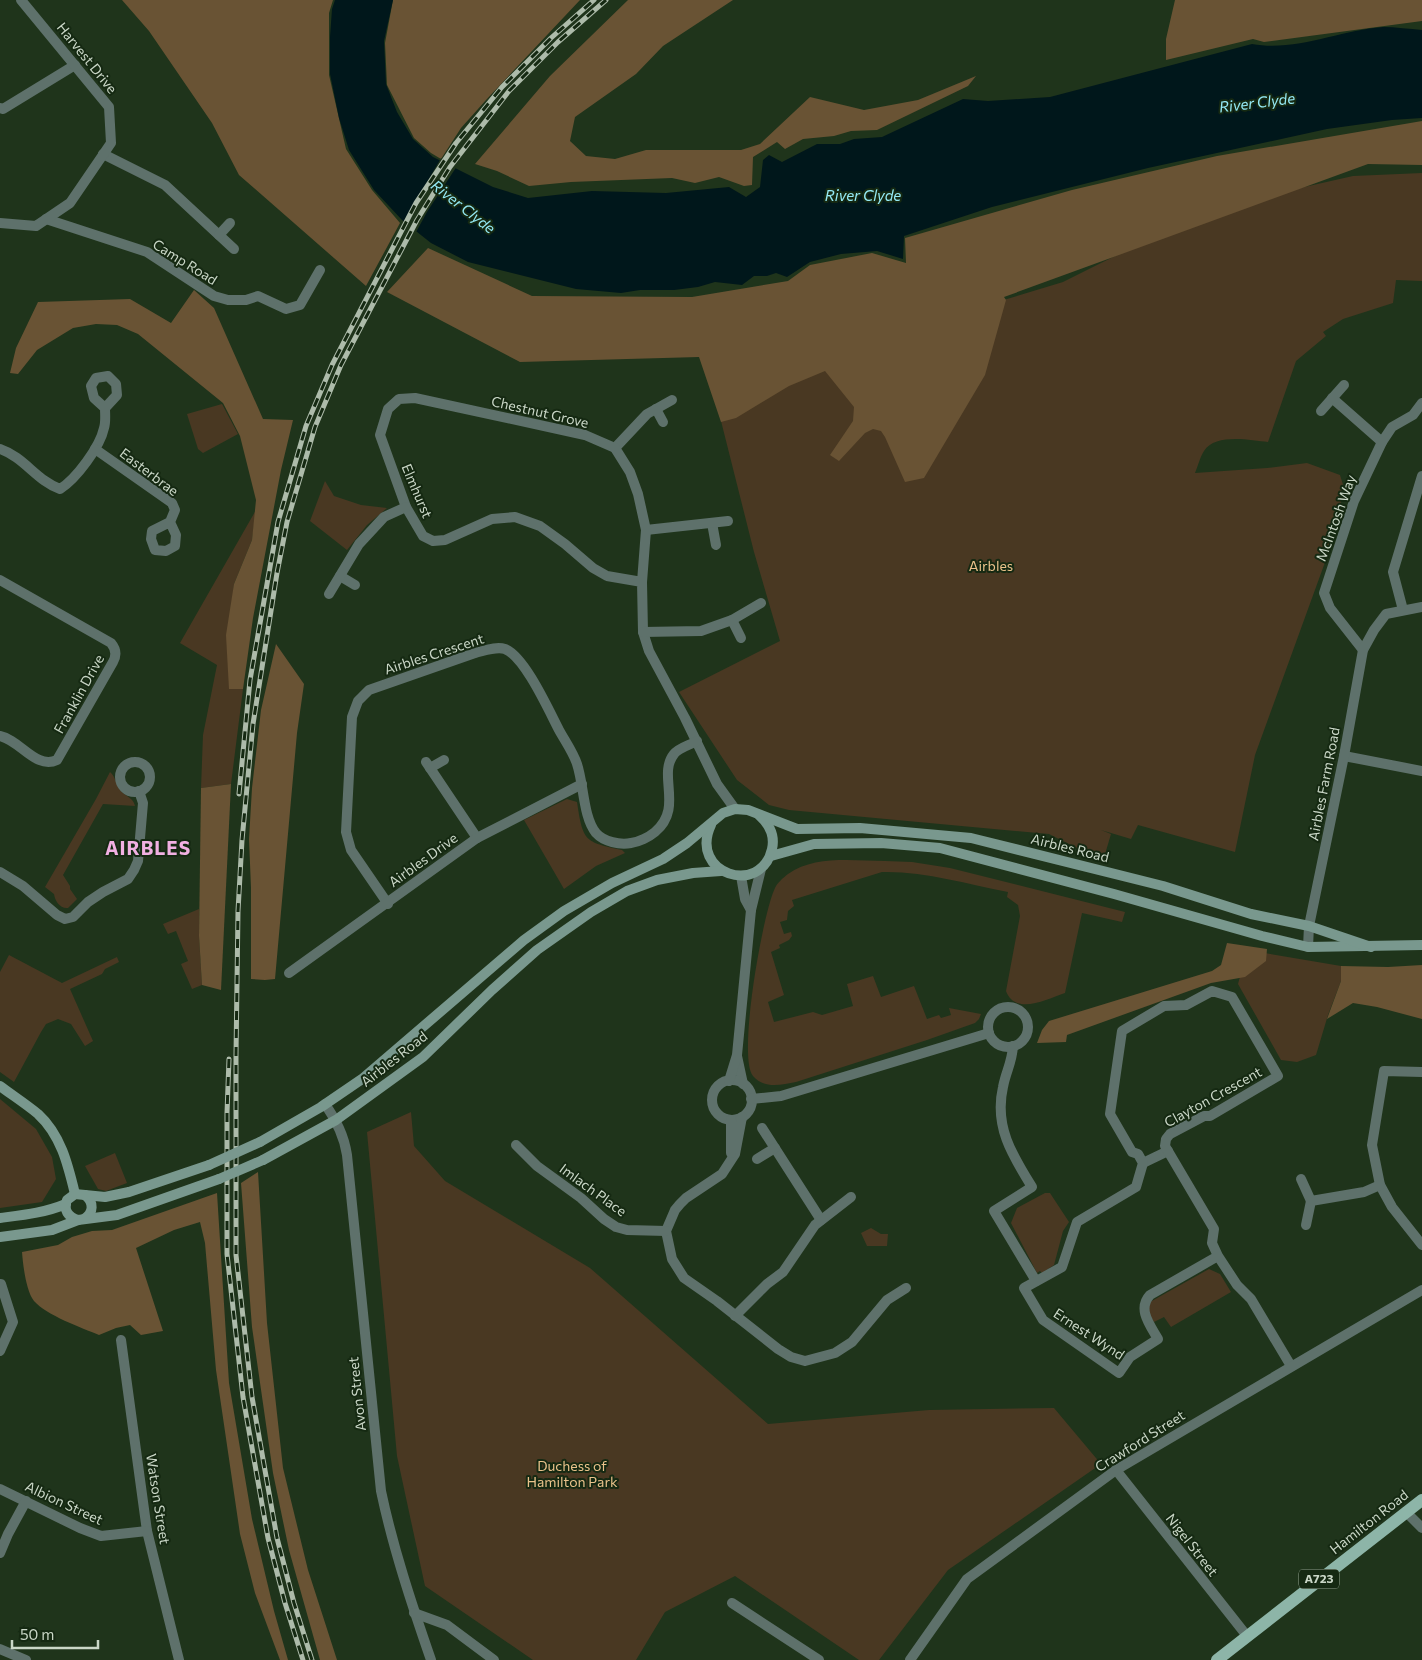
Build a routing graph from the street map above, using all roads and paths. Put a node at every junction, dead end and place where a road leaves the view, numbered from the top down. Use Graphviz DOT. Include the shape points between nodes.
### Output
graph roads {
  1 [pos="21,0"];
  2 [pos="75,65"];
  3 [pos="0,108"];
  4 [pos="104,154"];
  5 [pos="46,219"];
  6 [pos="0,223"];
  7 [pos="230,223"];
  8 [pos="219,235"];
  9 [pos="234,249"];
  10 [pos="320,270"];
  11 [pos="1344,384"];
  12 [pos="1332,398"];
  13 [pos="399,399"];
  14 [pos="672,400"];
  15 [pos="1422,403"];
  16 [pos="105,408"];
  17 [pos="656,409"];
  18 [pos="1321,411"];
  19 [pos="663,422"];
  20 [pos="1382,442"];
  21 [pos="615,448"];
  22 [pos="0,449"];
  23 [pos="95,449"];
  24 [pos="1422,476"];
  25 [pos="406,507"];
  26 [pos="728,521"];
  27 [pos="170,522"];
  28 [pos="712,523"];
  29 [pos="646,530"];
  30 [pos="716,545"];
  31 [pos="340,576"];
  32 [pos="0,580"];
  33 [pos="642,582"];
  34 [pos="355,584"];
  35 [pos="329,594"];
  36 [pos="761,603"];
  37 [pos="1422,607"];
  38 [pos="1403,610"];
  39 [pos="732,620"];
  40 [pos="643,632"];
  41 [pos="742,638"];
  42 [pos="1363,650"];
  43 [pos="0,736"];
  44 [pos="697,742"];
  45 [pos="1344,756"];
  46 [pos="444,760"];
  47 [pos="1422,771"];
  48 [pos="582,784"];
  49 [pos="717,784"];
  50 [pos="139,791"];
  51 [pos="735,809"];
  52 [pos="723,813"];
  53 [pos="757,814"];
  54 [pos="711,824"];
  55 [pos="477,838"];
  56 [pos="771,856"];
  57 [pos="761,869"];
  58 [pos="721,871"];
  59 [pos="0,872"];
  60 [pos="741,876"];
  61 [pos="388,904"];
  62 [pos="751,910"];
  63 [pos="1309,926"];
  64 [pos="1422,945"];
  65 [pos="1370,946"];
  66 [pos="1308,947"];
  67 [pos="290,973"];
  68 [pos="989,1033"];
  69 [pos="1013,1046"];
  70 [pos="737,1055"];
  71 [pos="1422,1072"];
  72 [pos="728,1081"];
  73 [pos="743,1084"];
  74 [pos="0,1086"];
  75 [pos="751,1099"];
  76 [pos="325,1104"];
  77 [pos="742,1118"];
  78 [pos="336,1120"];
  79 [pos="731,1120"];
  80 [pos="762,1128"];
  81 [pos="516,1145"];
  82 [pos="775,1148"];
  83 [pos="1168,1151"];
  84 [pos="731,1159"];
  85 [pos="757,1159"];
  86 [pos="1143,1163"];
  87 [pos="1301,1179"];
  88 [pos="1380,1185"];
  89 [pos="80,1194"];
  90 [pos="851,1197"];
  91 [pos="1311,1201"];
  92 [pos="66,1204"];
  93 [pos="0,1218"];
  94 [pos="81,1219"];
  95 [pos="821,1220"];
  96 [pos="1306,1224"];
  97 [pos="666,1231"];
  98 [pos="0,1237"];
  99 [pos="1422,1245"];
  100 [pos="1218,1256"];
  101 [pos="1036,1281"];
  102 [pos="1,1284"];
  103 [pos="906,1288"];
  104 [pos="1422,1290"];
  105 [pos="735,1316"];
  106 [pos="121,1340"];
  107 [pos="0,1351"];
  108 [pos="1291,1366"];
  109 [pos="1116,1470"];
  110 [pos="0,1489"];
  111 [pos="1422,1500"];
  112 [pos="26,1501"];
  113 [pos="1406,1512"];
  114 [pos="1422,1528"];
  115 [pos="147,1531"];
  116 [pos="0,1553"];
  117 [pos="732,1603"];
  118 [pos="414,1613"];
  119 [pos="1247,1636"];
  120 [pos="0,1649"];
  121 [pos="26,1660"];
  122 [pos="179,1660"];
  123 [pos="431,1660"];
  124 [pos="494,1660"];
  125 [pos="819,1660"];
  126 [pos="910,1660"];
  127 [pos="1217,1660"];
  1 -- 2 [label="street, Harvest Drive"];
  2 -- 3 [label="street"];
  2 -- 4 [label="street, Harvest Drive" via="109,107 111,143"];
  4 -- 5 [label="street, Harvest Drive" via="70,203"];
  4 -- 8 [label="street" via="165,185"];
  5 -- 6 [label="street, Harvest Drive" via="36,226"];
  5 -- 10 [label="street, Camp Road" via="147,252 214,296 228,300 258,296 286,309 300,305"];
  7 -- 8 [label="street"];
  8 -- 9 [label="street"];
  11 -- 12 [label="street"];
  12 -- 18 [label="street"];
  12 -- 20 [label="street"];
  13 -- 21 [label="street, Chestnut Grove" via="415,398 585,435"];
  13 -- 25 [label="street, Elmhurst" via="388,409 380,435"];
  14 -- 17 [label="street"];
  15 -- 20 [label="street, McIntosh Way" via="1413,414 1392,427"];
  16 -- 23 [label="street" via="104,428"];
  17 -- 19 [label="street"];
  17 -- 21 [label="street" via="647,414"];
  20 -- 42 [label="street, McIntosh Way" via="1354,501 1324,593 1330,608"];
  21 -- 29 [label="street" via="630,472"];
  22 -- 23 [label="street" via="26,463 50,486 60,489 68,484"];
  23 -- 27 [label="street, Easterbrae" via="172,503 175,510"];
  24 -- 38 [label="street" via="1394,572"];
  25 -- 31 [label="street" via="384,517 359,544"];
  25 -- 33 [label="street, Elmhurst" via="423,536 433,541 444,540 492,519 515,516 540,526 607,576"];
  26 -- 28 [label="street"];
  28 -- 29 [label="street"];
  28 -- 30 [label="street"];
  29 -- 33 [label="street"];
  31 -- 34 [label="street"];
  31 -- 35 [label="street"];
  32 -- 43 [label="street, Franklin Drive" via="111,643 116,652 57,760 42,762"];
  33 -- 40 [label="street"];
  36 -- 39 [label="street"];
  37 -- 38 [label="street, Airbles Farm Road"];
  38 -- 42 [label="street, Airbles Farm Road" via="1386,614"];
  39 -- 40 [label="street" via="701,631"];
  39 -- 41 [label="street"];
  40 -- 44 [label="street" via="649,651"];
  42 -- 45 [label="street, Airbles Farm Road"];
  44 -- 48 [label="street, Airbles Crescent" via="674,753 669,764 669,810 663,825 650,836 631,843 611,843 597,834 588,821"];
  44 -- 49 [label="street"];
  45 -- 47 [label="street"];
  45 -- 63 [label="street, Airbles Farm Road"];
  46 -- 55 [label="street" via="428,765"];
  48 -- 55 [label="street, Airbles Drive"];
  48 -- 61 [label="street, Airbles Crescent" via="576,762 531,677 519,660 504,648 475,653 369,690 358,701 352,717 346,832 351,850"];
  49 -- 51 [label="street"];
  49 -- 52 [label="street"];
  50 -- 59 [label="street" via="143,803 138,861 134,870 128,878 88,902 69,919 57,915 23,886"];
  51 -- 52 [label="main road, Airbles Road"];
  51 -- 53 [label="main road, Airbles Road"];
  52 -- 54 [label="main road, Airbles Road"];
  53 -- 56 [label="main road" via="766,821 772,833"];
  53 -- 63 [label="main road, Airbles Road" via="797,829 860,828 971,838 1163,886 1251,914"];
  54 -- 58 [label="main road" via="706,850"];
  54 -- 76 [label="main road, Airbles Road" via="663,859 612,883 564,911 524,940 362,1079"];
  55 -- 61 [label="street, Airbles Drive"];
  56 -- 57 [label="main road"];
  56 -- 66 [label="main road, Airbles Road" via="814,844 881,843 940,848"];
  57 -- 60 [label="main road"];
  57 -- 62 [label="street"];
  58 -- 60 [label="main road, Airbles Road"];
  58 -- 78 [label="main road, Airbles Road" via="657,880 627,891 592,912 537,950 423,1057"];
  60 -- 62 [label="street" via="745,899"];
  61 -- 67 [label="street, Airbles Drive"];
  62 -- 70 [label="street"];
  63 -- 65 [label="main road, Airbles Road"];
  63 -- 66 [label="street, Airbles Farm Road"];
  64 -- 65 [label="main road, Airbles Road"];
  65 -- 66 [label="main road, Airbles Road"];
  68 -- 69 [label="street" via="997,1043"];
  68 -- 69 [label="street" via="993,1014 1004,1007 1016,1008 1026,1017 1028,1030 1022,1041"];
  68 -- 75 [label="street" via="781,1096"];
  69 -- 101 [label="street" via="1000,1103 1001,1122 1014,1158 1032,1187 994,1211"];
  70 -- 72 [label="street"];
  70 -- 73 [label="street"];
  71 -- 88 [label="street" via="1384,1071 1372,1145"];
  72 -- 73 [label="street"];
  72 -- 79 [label="street" via="717,1087 712,1101 720,1116"];
  73 -- 75 [label="street"];
  74 -- 89 [label="main road" via="39,1115 59,1141"];
  75 -- 77 [label="street" via="751,1106"];
  76 -- 78 [label="street, Avon Street"];
  76 -- 89 [label="main road, Airbles Road, bridge" via="260,1142 209,1165 129,1192 104,1197"];
  77 -- 79 [label="street"];
  77 -- 84 [label="street" via="735,1154"];
  78 -- 94 [label="main road, Airbles Road, bridge" via="263,1160 219,1179 117,1215"];
  78 -- 118 [label="street, Avon Street" via="347,1155 381,1491"];
  79 -- 84 [label="street"];
  80 -- 82 [label="street"];
  81 -- 97 [label="street, Imlach Place" via="537,1166 616,1227"];
  82 -- 85 [label="street"];
  82 -- 95 [label="street"];
  83 -- 86 [label="street"];
  83 -- 86 [label="street, Clayton Crescent" via="1165,1146 1170,1134 1210,1116 1278,1076 1232,997 1227,994 1212,991 1186,1005 1164,1006 1122,1031 1110,1114 1132,1152 1138,1154"];
  83 -- 100 [label="street, Clayton Crescent" via="1214,1229 1212,1243"];
  84 -- 97 [label="street" via="722,1174 680,1204"];
  86 -- 101 [label="street" via="1136,1187 1077,1222 1062,1267"];
  87 -- 91 [label="street"];
  88 -- 91 [label="street" via="1364,1192"];
  88 -- 99 [label="street" via="1392,1207"];
  89 -- 92 [label="main road" via="70,1196"];
  89 -- 94 [label="main road" via="92,1204 91,1214"];
  90 -- 95 [label="street"];
  91 -- 96 [label="street"];
  92 -- 93 [label="main road" via="33,1214"];
  92 -- 94 [label="main road" via="73,1219"];
  94 -- 98 [label="main road, Airbles Road" via="52,1230"];
  95 -- 105 [label="street" via="783,1272"];
  97 -- 105 [label="street" via="672,1259 684,1278"];
  100 -- 101 [label="street, Ernest Wynd" via="1145,1300 1143,1309 1158,1339 1130,1357 1119,1373 1043,1320 1024,1288"];
  100 -- 108 [label="street, Clayton Crescent" via="1237,1285 1251,1299"];
  102 -- 107 [label="street" via="13,1322"];
  103 -- 105 [label="street" via="887,1300 852,1342 835,1353 805,1361 791,1357"];
  104 -- 108 [label="street, Crawford Street"];
  106 -- 115 [label="street, Watson Street"];
  108 -- 109 [label="street, Crawford Street"];
  109 -- 119 [label="street, Nigel Street"];
  109 -- 126 [label="street, Crawford Street" via="968,1579"];
  110 -- 112 [label="street, Albion Street"];
  111 -- 113 [label="main road, Hamilton Road / A723"];
  112 -- 115 [label="street, Albion Street" via="101,1536"];
  112 -- 116 [label="street"];
  113 -- 114 [label="street"];
  113 -- 119 [label="main road, Hamilton Road / A723"];
  115 -- 122 [label="street, Watson Street"];
  117 -- 125 [label="street"];
  118 -- 123 [label="street, Avon Street"];
  118 -- 124 [label="street" via="447,1625"];
  119 -- 127 [label="main road, Hamilton Road / A723"];
  120 -- 121 [label="street"];
}
